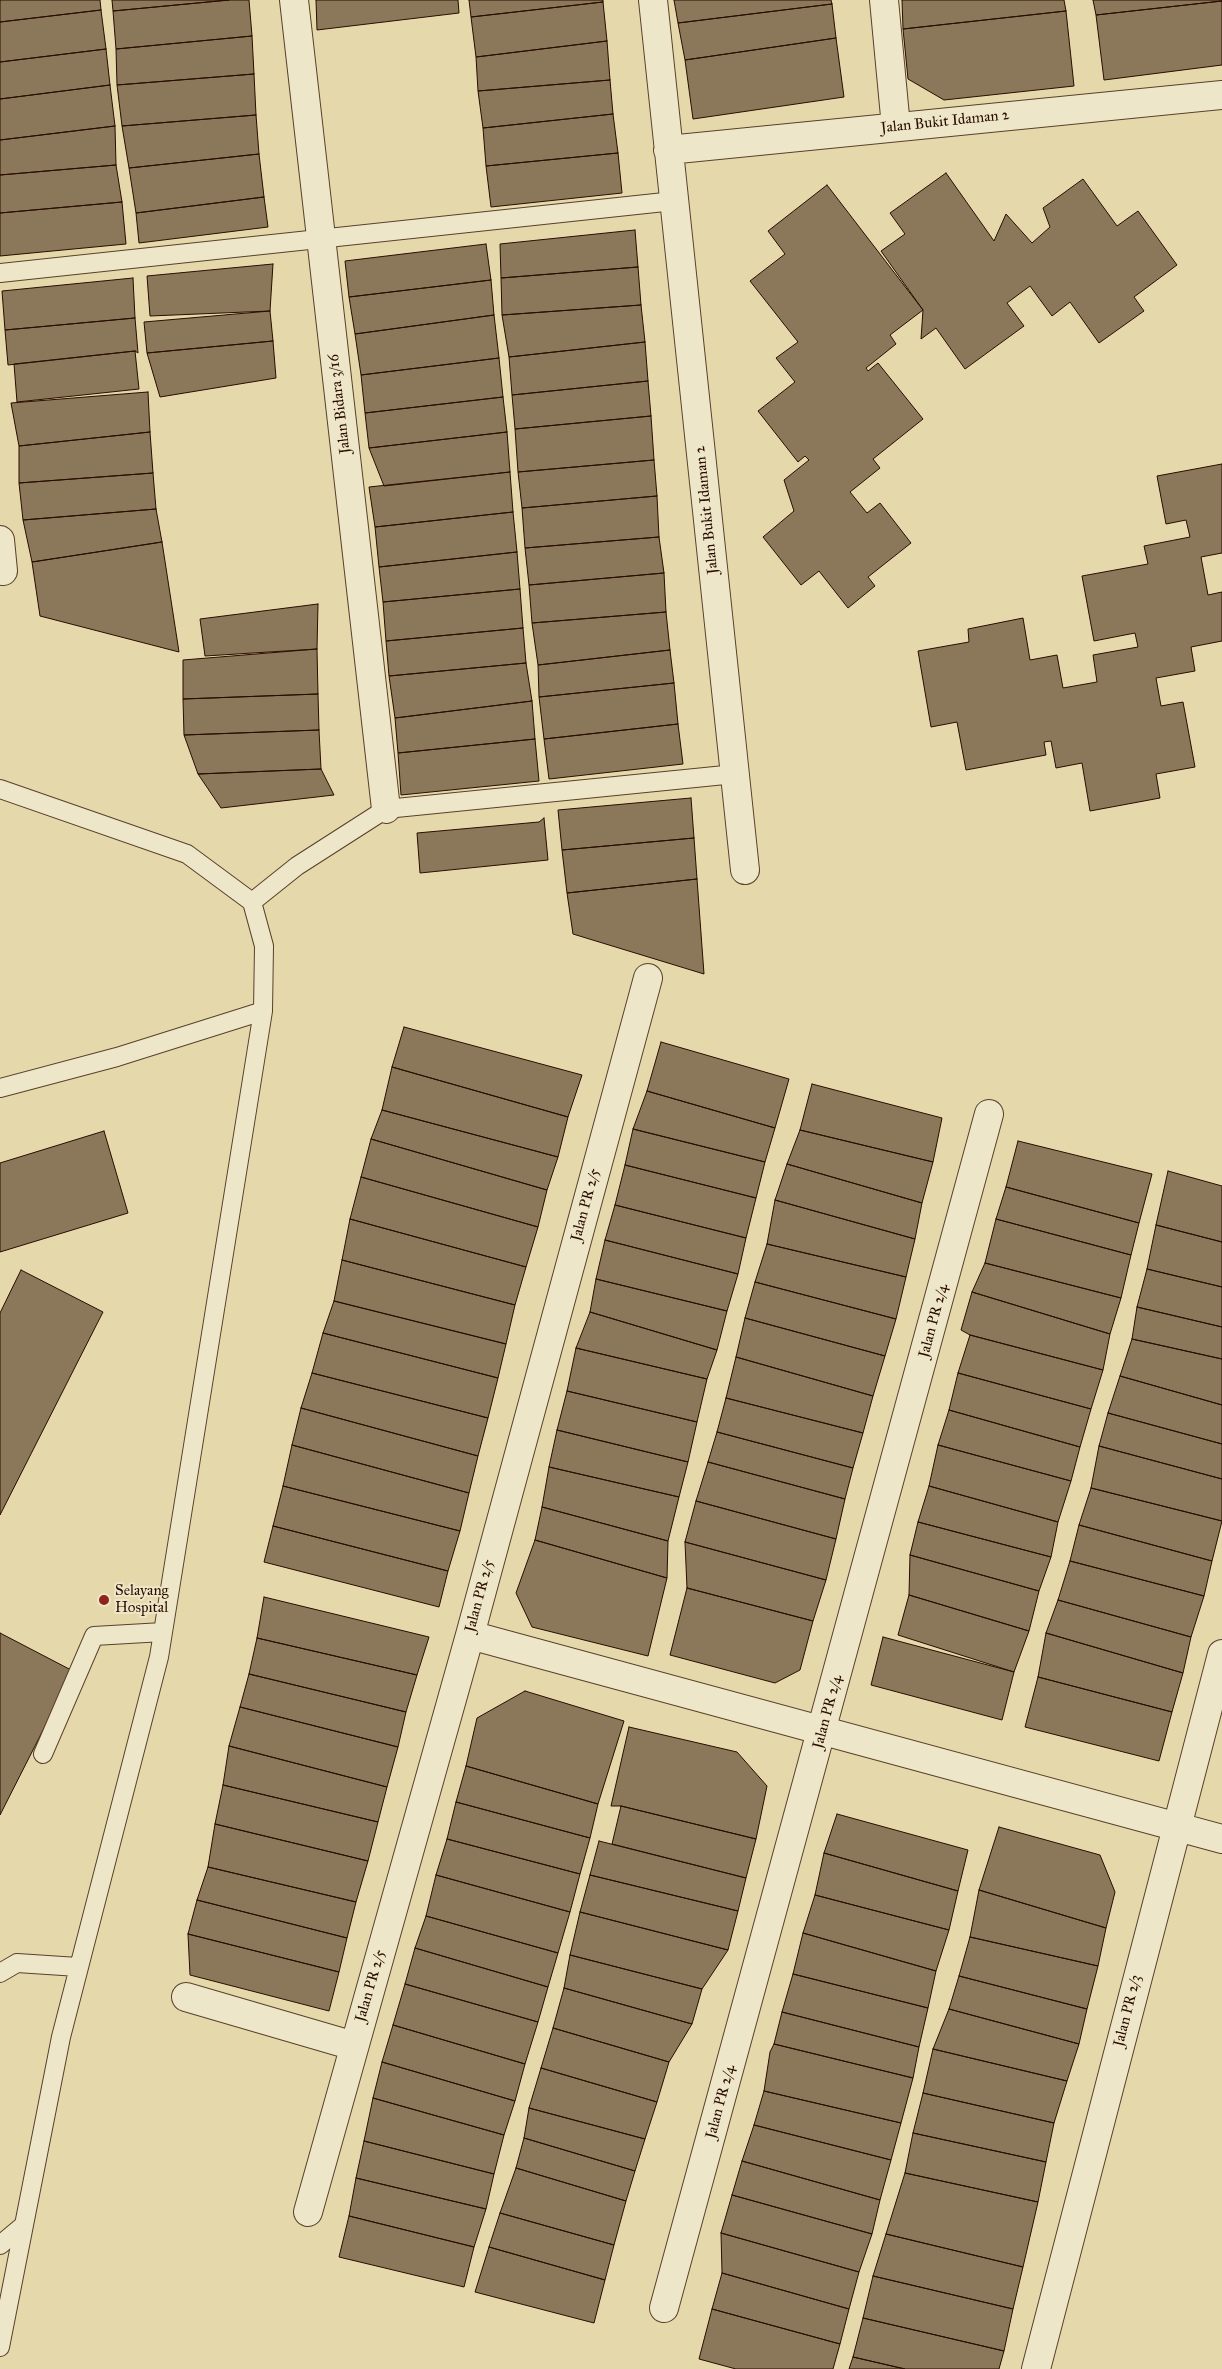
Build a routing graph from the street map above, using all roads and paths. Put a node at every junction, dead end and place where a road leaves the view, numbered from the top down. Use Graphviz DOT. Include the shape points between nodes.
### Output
graph roads {
  1 [pos="294,0"];
  2 [pos="653,0"];
  3 [pos="884,0"];
  4 [pos="1222,95"];
  5 [pos="896,127"];
  6 [pos="668,150"];
  7 [pos="674,201"];
  8 [pos="321,239"];
  9 [pos="0,273"];
  10 [pos="0,540"];
  11 [pos="4,571"];
  12 [pos="734,774"];
  13 [pos="0,789"];
  14 [pos="386,808"];
  15 [pos="744,870"];
  16 [pos="252,902"];
  17 [pos="648,978"];
  18 [pos="263,1011"];
  19 [pos="0,1088"];
  20 [pos="990,1114"];
  21 [pos="163,1632"];
  22 [pos="470,1635"];
  23 [pos="1222,1654"];
  24 [pos="823,1730"];
  25 [pos="43,1754"];
  26 [pos="1176,1826"];
  27 [pos="1222,1839"];
  28 [pos="78,1966"];
  29 [pos="0,1973"];
  30 [pos="186,1997"];
  31 [pos="354,2046"];
  32 [pos="308,2212"];
  33 [pos="24,2225"];
  34 [pos="0,2245"];
  35 [pos="664,2308"];
  36 [pos="0,2347"];
  37 [pos="1036,2369"];
  1 -- 8 [label="street, Jalan Bidara 3/16"];
  2 -- 6 [label="street, Jalan Bukit Idaman 2"];
  3 -- 5 [label="street"];
  4 -- 5 [label="street, Jalan Bukit Idaman 2"];
  5 -- 6 [label="street, Jalan Bukit Idaman 2"];
  6 -- 7 [label="street, Jalan Bukit Idaman 2"];
  7 -- 8 [label="lane"];
  7 -- 12 [label="street, Jalan Bukit Idaman 2"];
  8 -- 9 [label="lane"];
  8 -- 14 [label="street, Jalan Bidara 3/16"];
  10 -- 11 [label="street"];
  12 -- 14 [label="lane"];
  12 -- 15 [label="street, Jalan Bukit Idaman 2"];
  13 -- 16 [label="lane" via="187,854"];
  14 -- 16 [label="lane" via="297,866"];
  16 -- 18 [label="lane" via="264,946"];
  17 -- 22 [label="street, Jalan PR 2/5"];
  18 -- 19 [label="lane" via="117,1057"];
  18 -- 21 [label="lane"];
  20 -- 24 [label="street, Jalan PR 2/4"];
  21 -- 25 [label="lane" via="94,1636"];
  21 -- 28 [label="lane"];
  22 -- 24 [label="street"];
  22 -- 31 [label="street, Jalan PR 2/5"];
  23 -- 26 [label="street, Jalan PR 2/3"];
  24 -- 26 [label="street"];
  24 -- 35 [label="street, Jalan PR 2/4"];
  26 -- 27 [label="street"];
  26 -- 37 [label="street, Jalan PR 2/3"];
  28 -- 29 [label="lane" via="17,1963"];
  28 -- 33 [label="lane"];
  30 -- 31 [label="street"];
  31 -- 32 [label="street, Jalan PR 2/5"];
  33 -- 34 [label="lane"];
  33 -- 36 [label="lane"];
}
